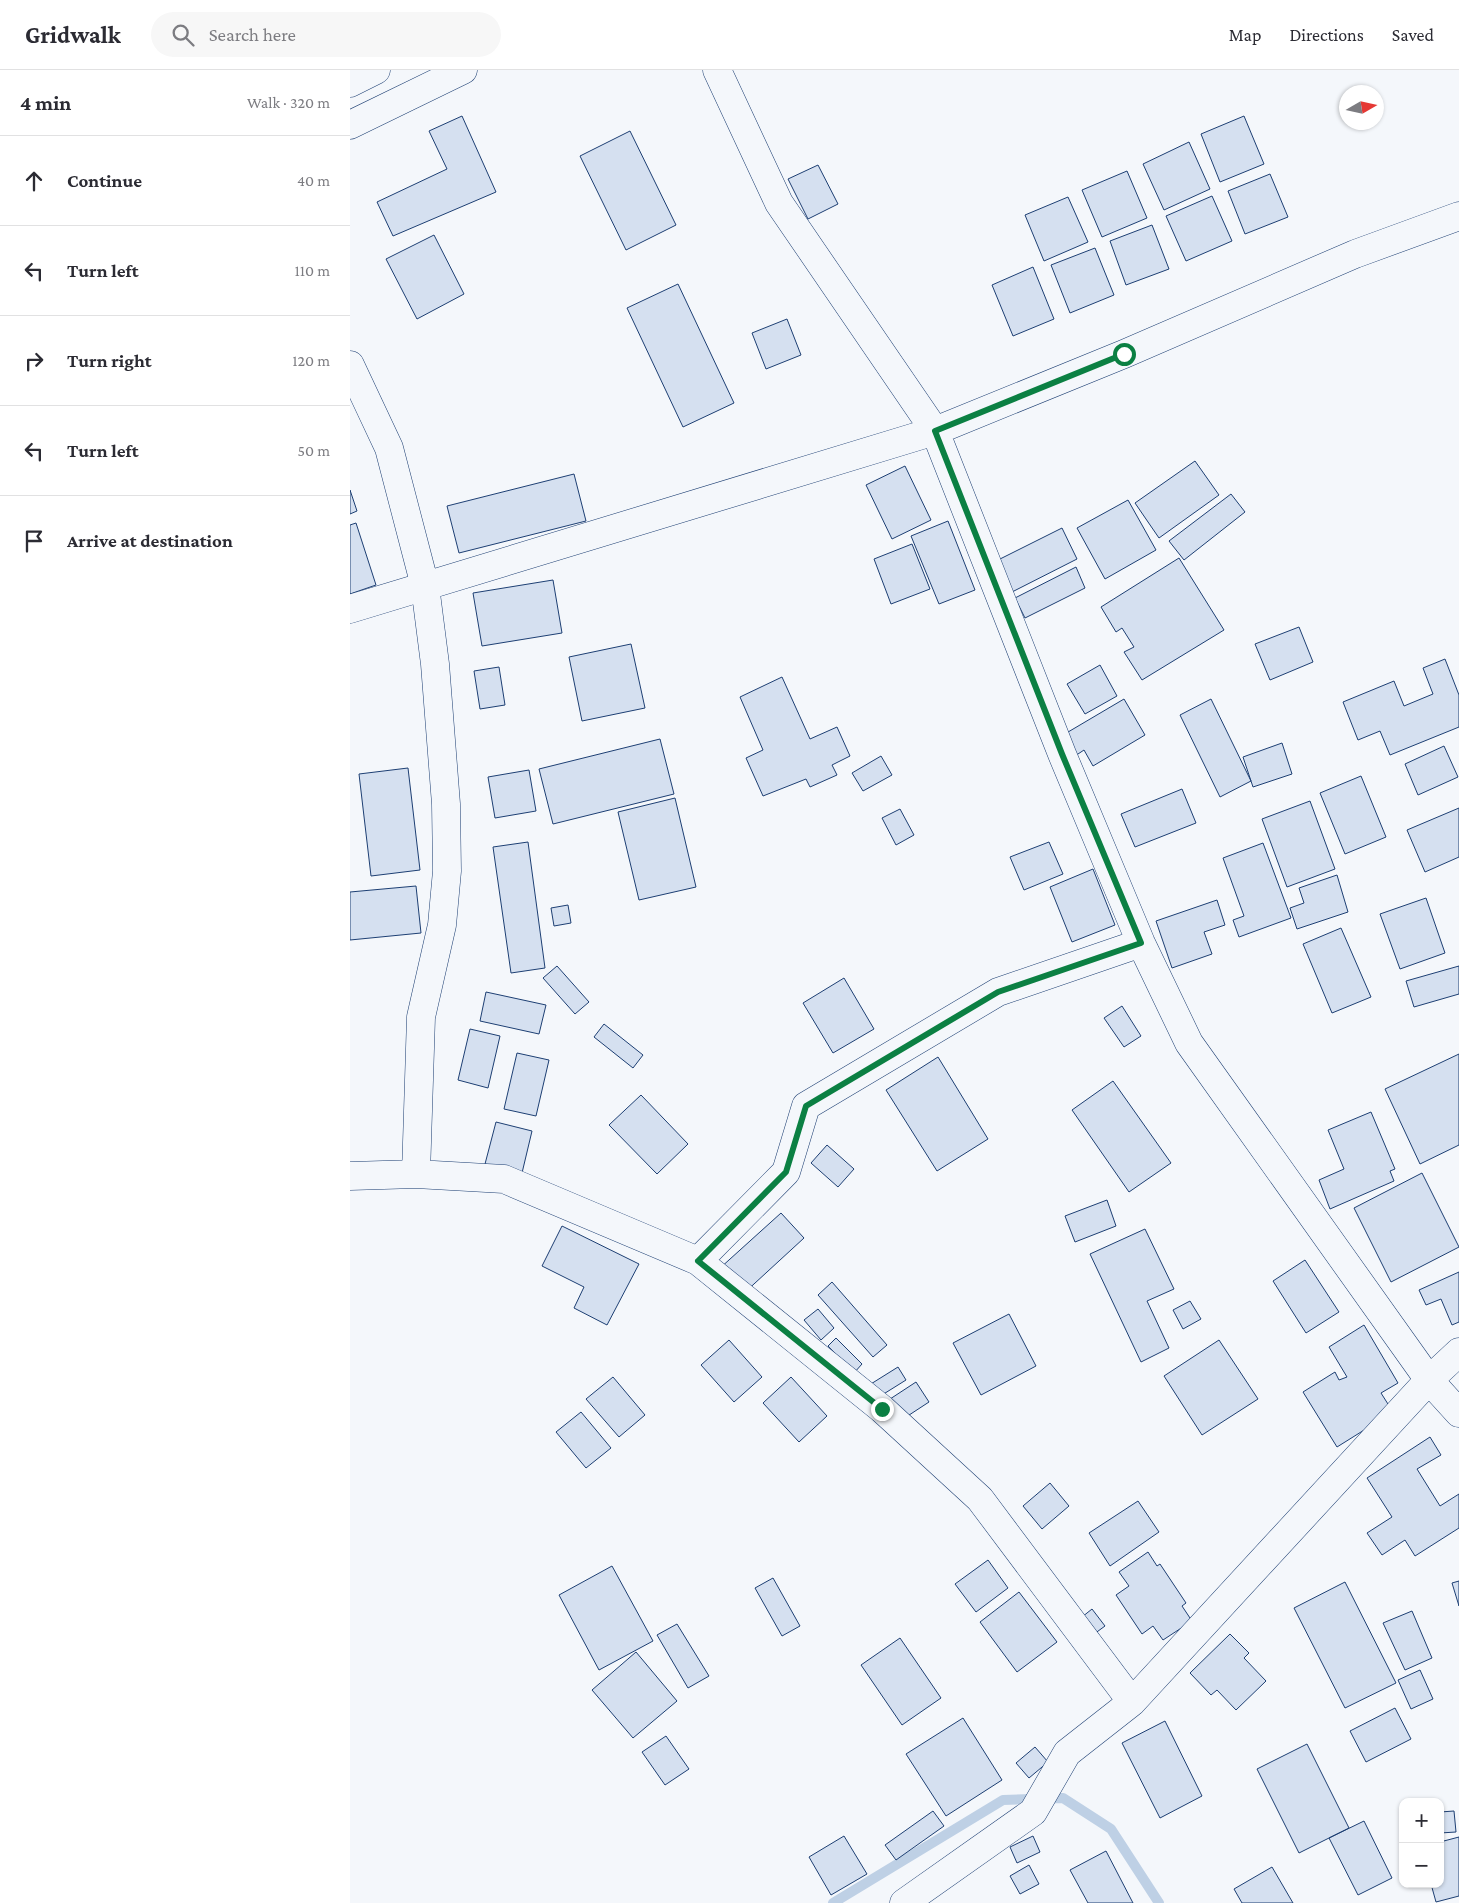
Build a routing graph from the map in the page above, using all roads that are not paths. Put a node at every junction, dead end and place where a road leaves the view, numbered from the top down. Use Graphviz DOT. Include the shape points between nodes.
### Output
graph roads {
  1 [pos="376,70"];
  2 [pos="463,70"];
  3 [pos="725,73"];
  4 [pos="350,83"];
  5 [pos="350,125"];
  6 [pos="1459,216"];
  7 [pos="350,364"];
  8 [pos="935,431"];
  9 [pos="425,586"];
  10 [pos="350,609"];
  11 [pos="1141,943"];
  12 [pos="416,1174"];
  13 [pos="350,1176"];
  14 [pos="698,1261"];
  15 [pos="1459,1352"];
  16 [pos="1429,1380"];
  17 [pos="1459,1413"];
  18 [pos="1132,1702"];
  19 [pos="904,1903"];
  1 -- 4 [label="main road"];
  2 -- 5 [label="main road"];
  3 -- 8 [label="main road" via="779,203"];
  6 -- 8 [label="main road" via="1355,254"];
  7 -- 9 [label="main road" via="389,448"];
  8 -- 9 [label="main road"];
  8 -- 11 [label="main road" via="1062,754"];
  9 -- 10 [label="main road"];
  9 -- 12 [label="main road" via="446,804 447,871 442,925 421,1017"];
  11 -- 14 [label="main road" via="998,992 806,1106 786,1172"];
  11 -- 16 [label="main road" via="1189,1043"];
  12 -- 13 [label="main road"];
  12 -- 14 [label="main road" via="504,1179"];
  14 -- 18 [label="main road" via="882,1409 980,1499"];
  15 -- 16 [label="main road"];
  16 -- 17 [label="main road"];
  16 -- 18 [label="main road"];
  18 -- 19 [label="main road" via="1067,1753 1033,1812"];
}
